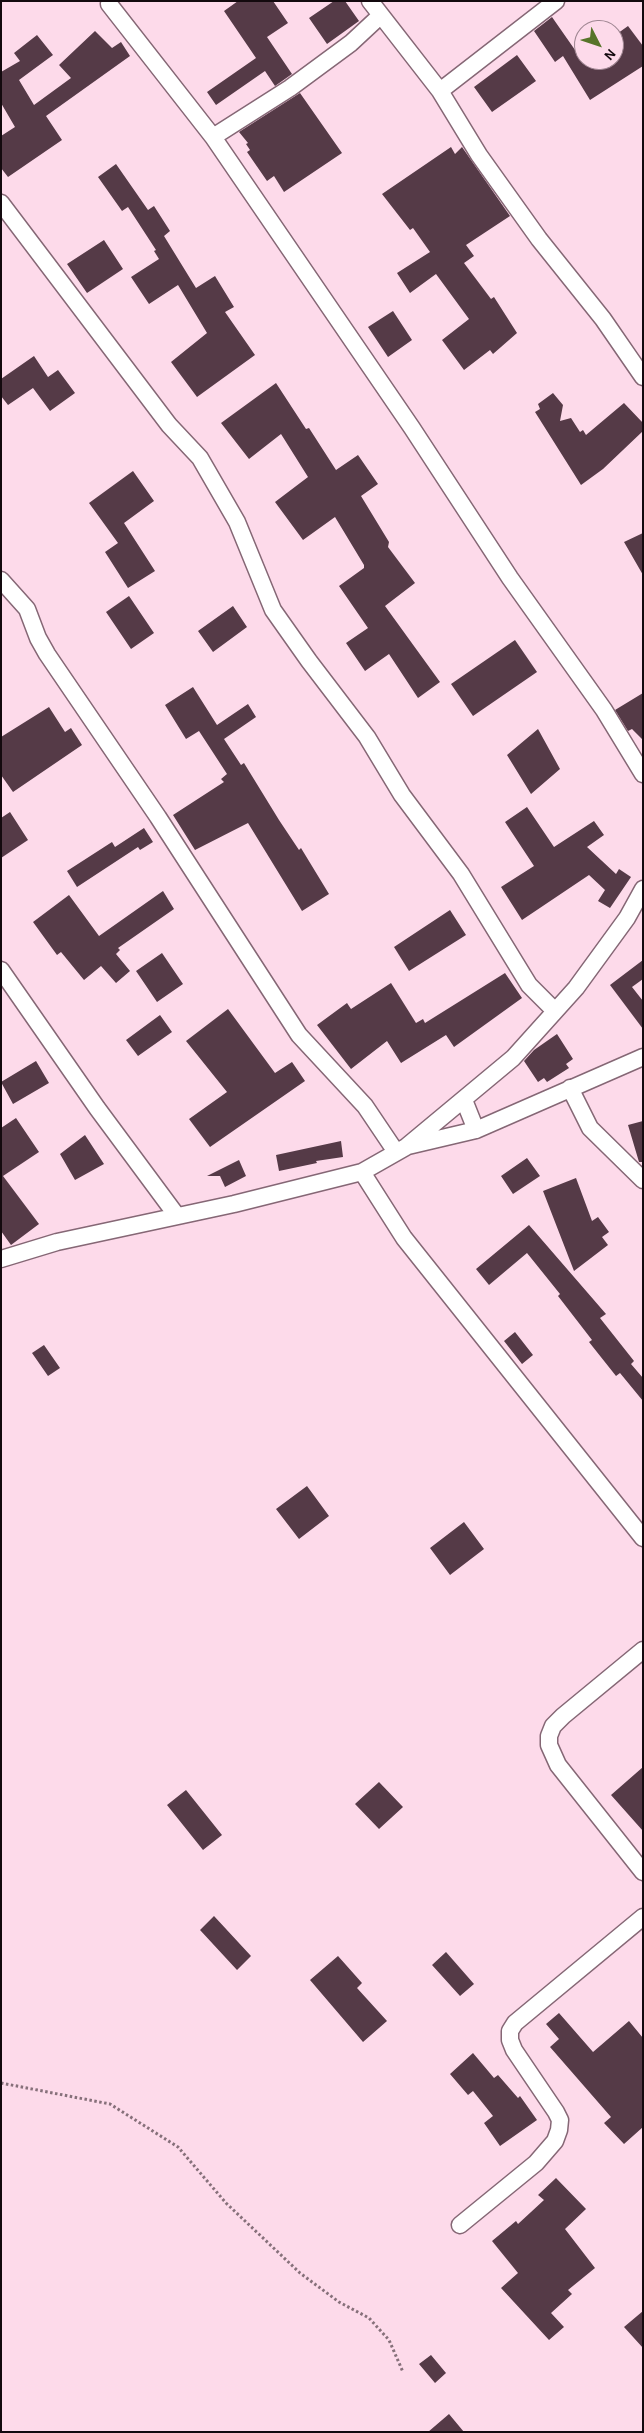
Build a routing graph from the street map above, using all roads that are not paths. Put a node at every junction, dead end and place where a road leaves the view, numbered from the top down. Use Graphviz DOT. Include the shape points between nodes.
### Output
graph roads {
  1 [pos="370,1"];
  2 [pos="556,1"];
  3 [pos="109,4"];
  4 [pos="380,16"];
  5 [pos="440,91"];
  6 [pos="213,137"];
  7 [pos="1,203"];
  8 [pos="643,377"];
  9 [pos="1,580"];
  10 [pos="643,774"];
  11 [pos="643,889"];
  12 [pos="1,970"];
  13 [pos="554,1011"];
  14 [pos="643,1057"];
  15 [pos="570,1088"];
  16 [pos="464,1100"];
  17 [pos="476,1130"];
  18 [pos="401,1149"];
  19 [pos="362,1172"];
  20 [pos="643,1180"];
  21 [pos="177,1216"];
  22 [pos="1,1259"];
  23 [pos="643,1538"];
  24 [pos="643,1650"];
  25 [pos="643,1872"];
  26 [pos="643,1917"];
  27 [pos="460,2226"];
  1 -- 4 [label="street"];
  2 -- 5 [label="street"];
  3 -- 6 [label="street"];
  4 -- 5 [label="street"];
  4 -- 6 [label="street" via="351,43 290,88"];
  5 -- 8 [label="street" via="479,155"];
  6 -- 10 [label="street" via="412,428 510,578 604,710"];
  7 -- 13 [label="street" via="169,425 200,458 238,522 273,610 368,737 402,795 461,874 529,985"];
  9 -- 18 [label="street" via="27,608 47,654 158,817 299,1035"];
  11 -- 13 [label="street" via="627,918 576,988"];
  12 -- 21 [label="street"];
  13 -- 16 [label="street" via="513,1058"];
  14 -- 15 [label="street"];
  15 -- 17 [label="street"];
  15 -- 20 [label="street" via="590,1128"];
  16 -- 17 [label="street"];
  16 -- 18 [label="street"];
  17 -- 18 [label="street"];
  18 -- 19 [label="street"];
  19 -- 21 [label="street"];
  19 -- 23 [label="street" via="416,1254"];
  21 -- 22 [label="street" via="57,1242"];
  24 -- 25 [label="street" via="553,1726 549,1745 558,1765"];
  26 -- 27 [label="street" via="515,2023 510,2031 514,2050 560,2120 559,2130 555,2141 536,2163"];
}
